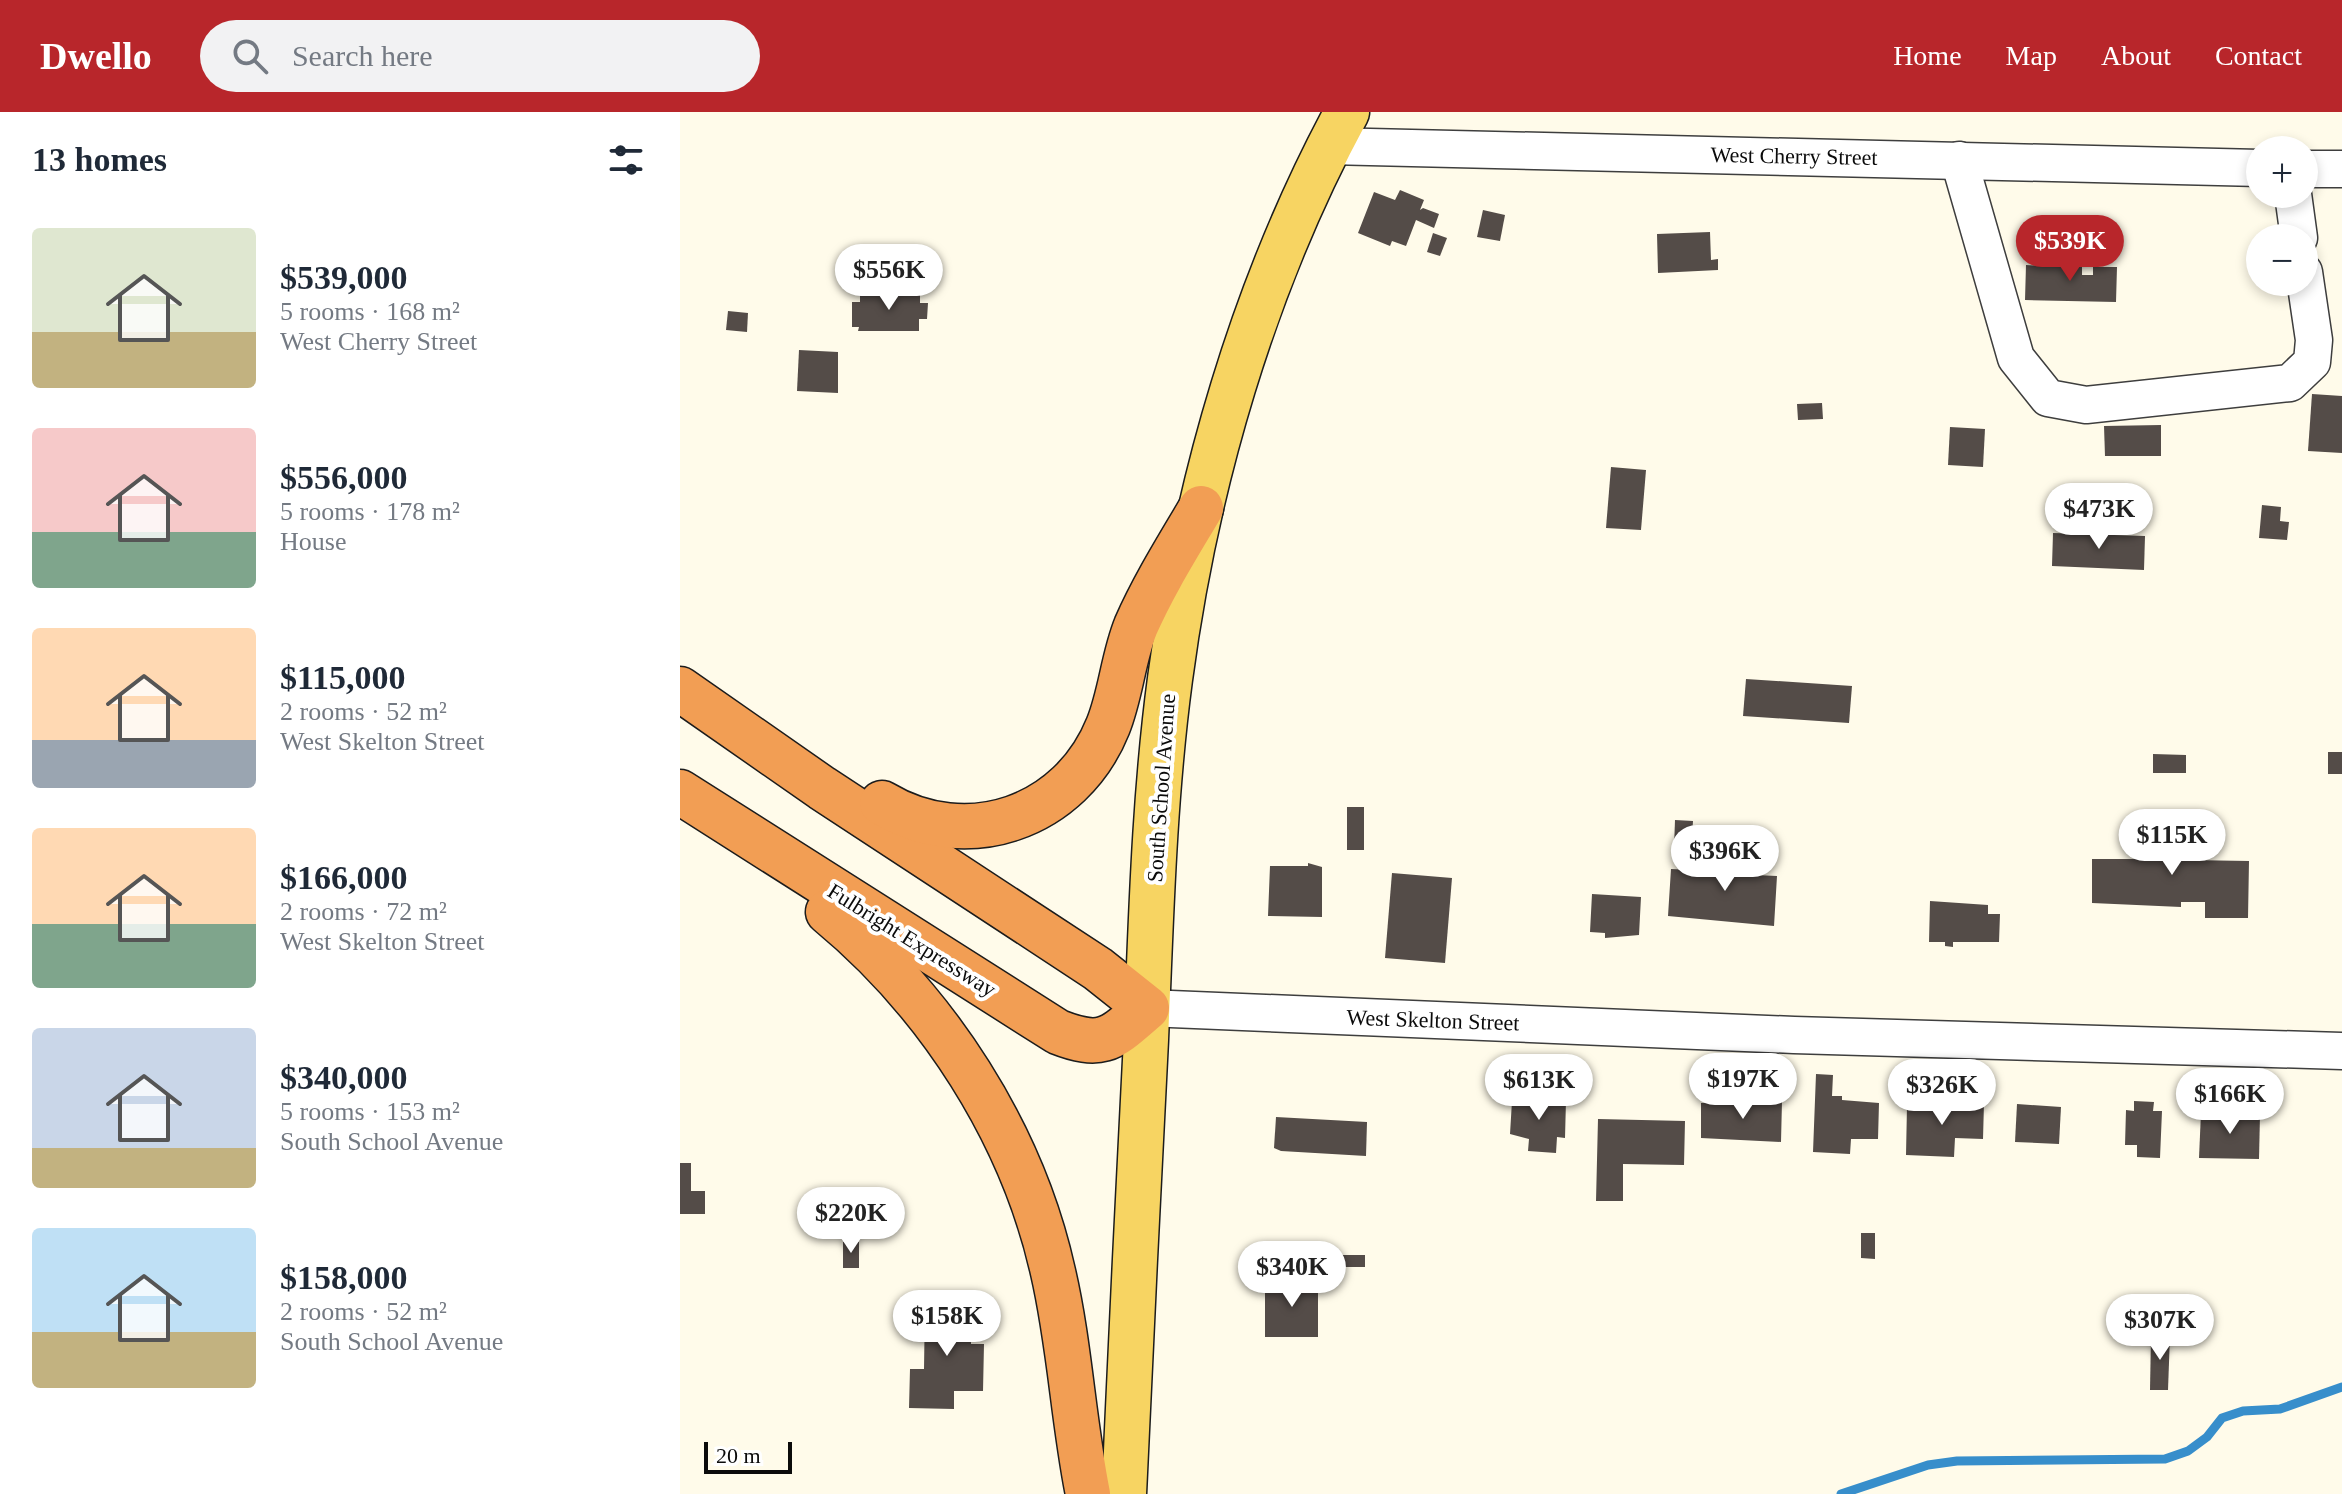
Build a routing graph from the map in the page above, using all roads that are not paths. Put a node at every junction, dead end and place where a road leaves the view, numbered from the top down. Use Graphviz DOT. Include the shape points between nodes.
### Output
graph roads {
  1 [pos="1338,129"];
  2 [pos="2342,156"];
  3 [pos="1959,160"];
  4 [pos="2246,168"];
  5 [pos="2318,169"];
  6 [pos="2342,169"];
  7 [pos="2308,296"];
  8 [pos="1201,508"];
  9 [pos="680,680"];
  10 [pos="680,689"];
  11 [pos="680,792"];
  12 [pos="720,819"];
  13 [pos="1147,1008"];
  14 [pos="2342,1051"];
  15 [pos="1088,1494"];
  16 [pos="1124,1494"];
  1 -- 3 [label="street, West Cherry Street"];
  1 -- 8 [label="main road, South School Avenue" via="1261,309"];
  2 -- 6 [label="street"];
  3 -- 4 [label="street, West Cherry Street"];
  3 -- 7 [label="street" via="2016,358 2048,398 2086,405 2290,383 2312,362"];
  5 -- 6 [label="street"];
  8 -- 9 [label="highway" via="1134,630 1118,698 1095,752 1058,794 1013,820 961,828 931,825 894,810"];
  8 -- 13 [label="main road, South School Avenue" via="1185,576 1164,727"];
  10 -- 13 [label="highway" via="1098,969"];
  11 -- 12 [label="highway, Fulbright Expressway"];
  12 -- 13 [label="highway, Fulbright Expressway" via="1058,1032 1096,1043 1111,1039"];
  12 -- 15 [label="highway" via="882,961 929,1017 993,1112 1028,1191 1053,1270"];
  13 -- 14 [label="street, West Skelton Street"];
  13 -- 16 [label="main road, South School Avenue"];
}
